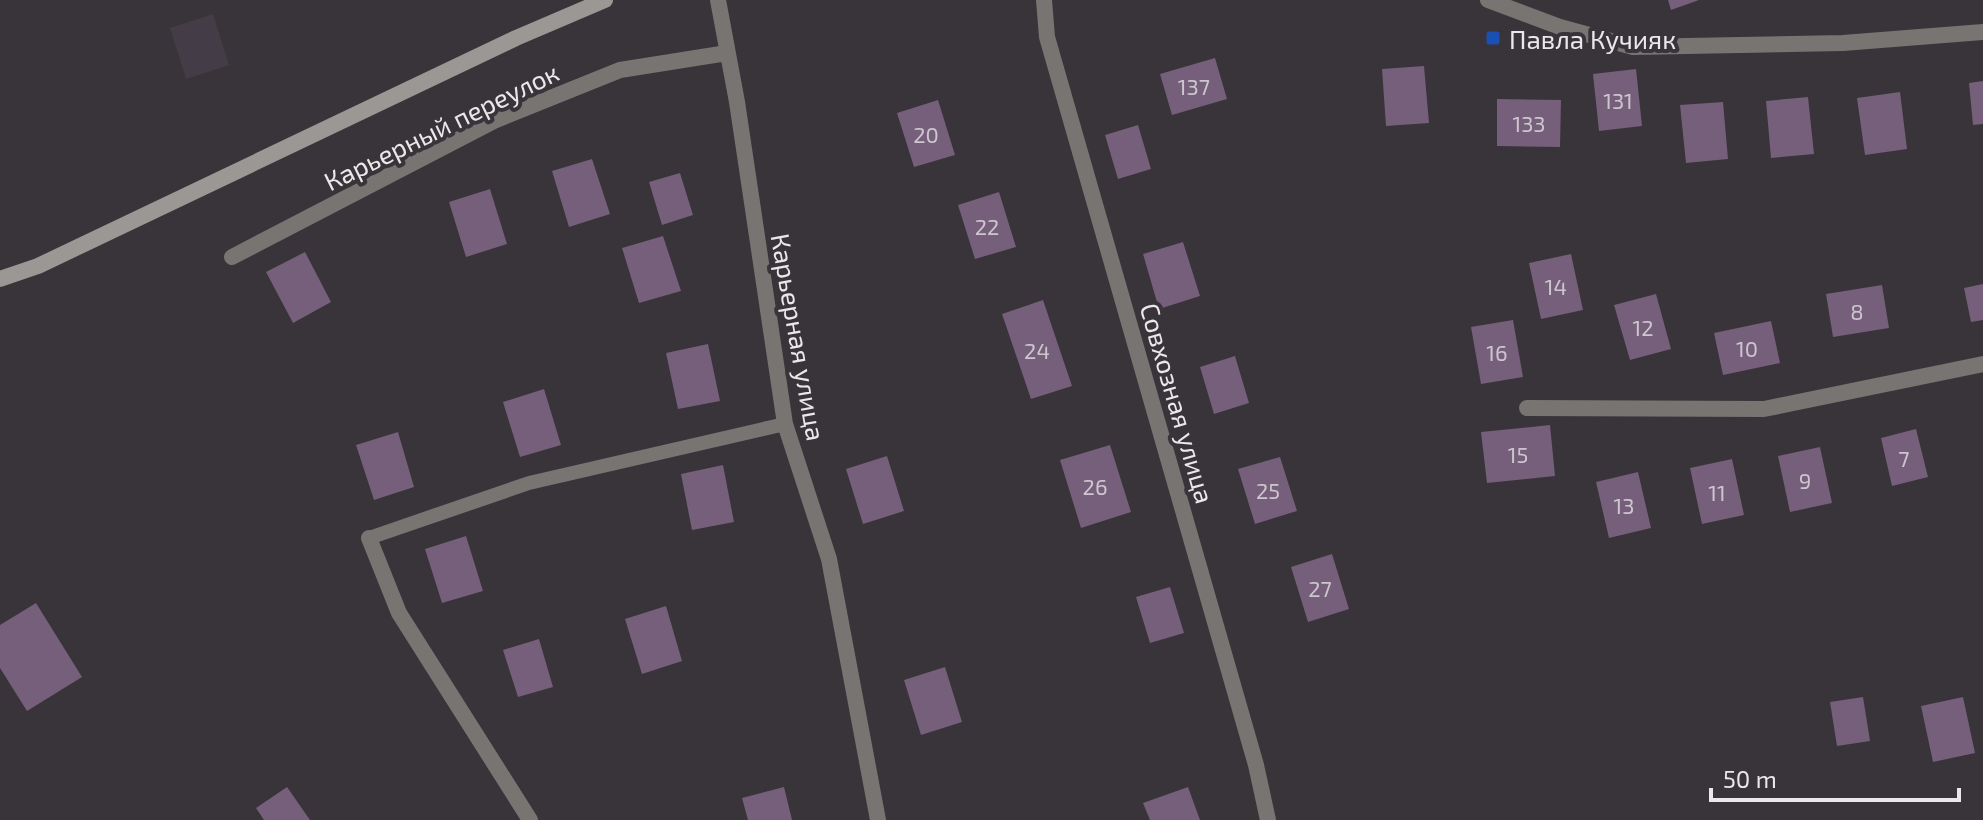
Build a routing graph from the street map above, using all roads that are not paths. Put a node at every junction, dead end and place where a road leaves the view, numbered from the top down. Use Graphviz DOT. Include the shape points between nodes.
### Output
graph roads {
  1 [pos="605,0"];
  2 [pos="718,0"];
  3 [pos="1044,0"];
  4 [pos="1488,0"];
  5 [pos="1983,32"];
  6 [pos="727,53"];
  7 [pos="232,257"];
  8 [pos="0,279"];
  9 [pos="1983,364"];
  10 [pos="1527,408"];
  11 [pos="785,424"];
  12 [pos="369,538"];
  13 [pos="530,820"];
  14 [pos="878,820"];
  15 [pos="1268,820"];
  1 -- 8 [label="street" via="38,266"];
  2 -- 6 [label="street, Карьерная улица"];
  3 -- 15 [label="street, Совхозная улица" via="1047,37"];
  4 -- 5 [label="street" via="1633,47 1843,43"];
  6 -- 7 [label="street, Карьерный переулок" via="620,70 496,120"];
  6 -- 11 [label="street, Карьерная улица"];
  9 -- 10 [label="street" via="1764,409"];
  11 -- 12 [label="lane" via="529,483"];
  11 -- 14 [label="street, Карьерная улица" via="829,559"];
  12 -- 13 [label="street" via="399,613"];
}
